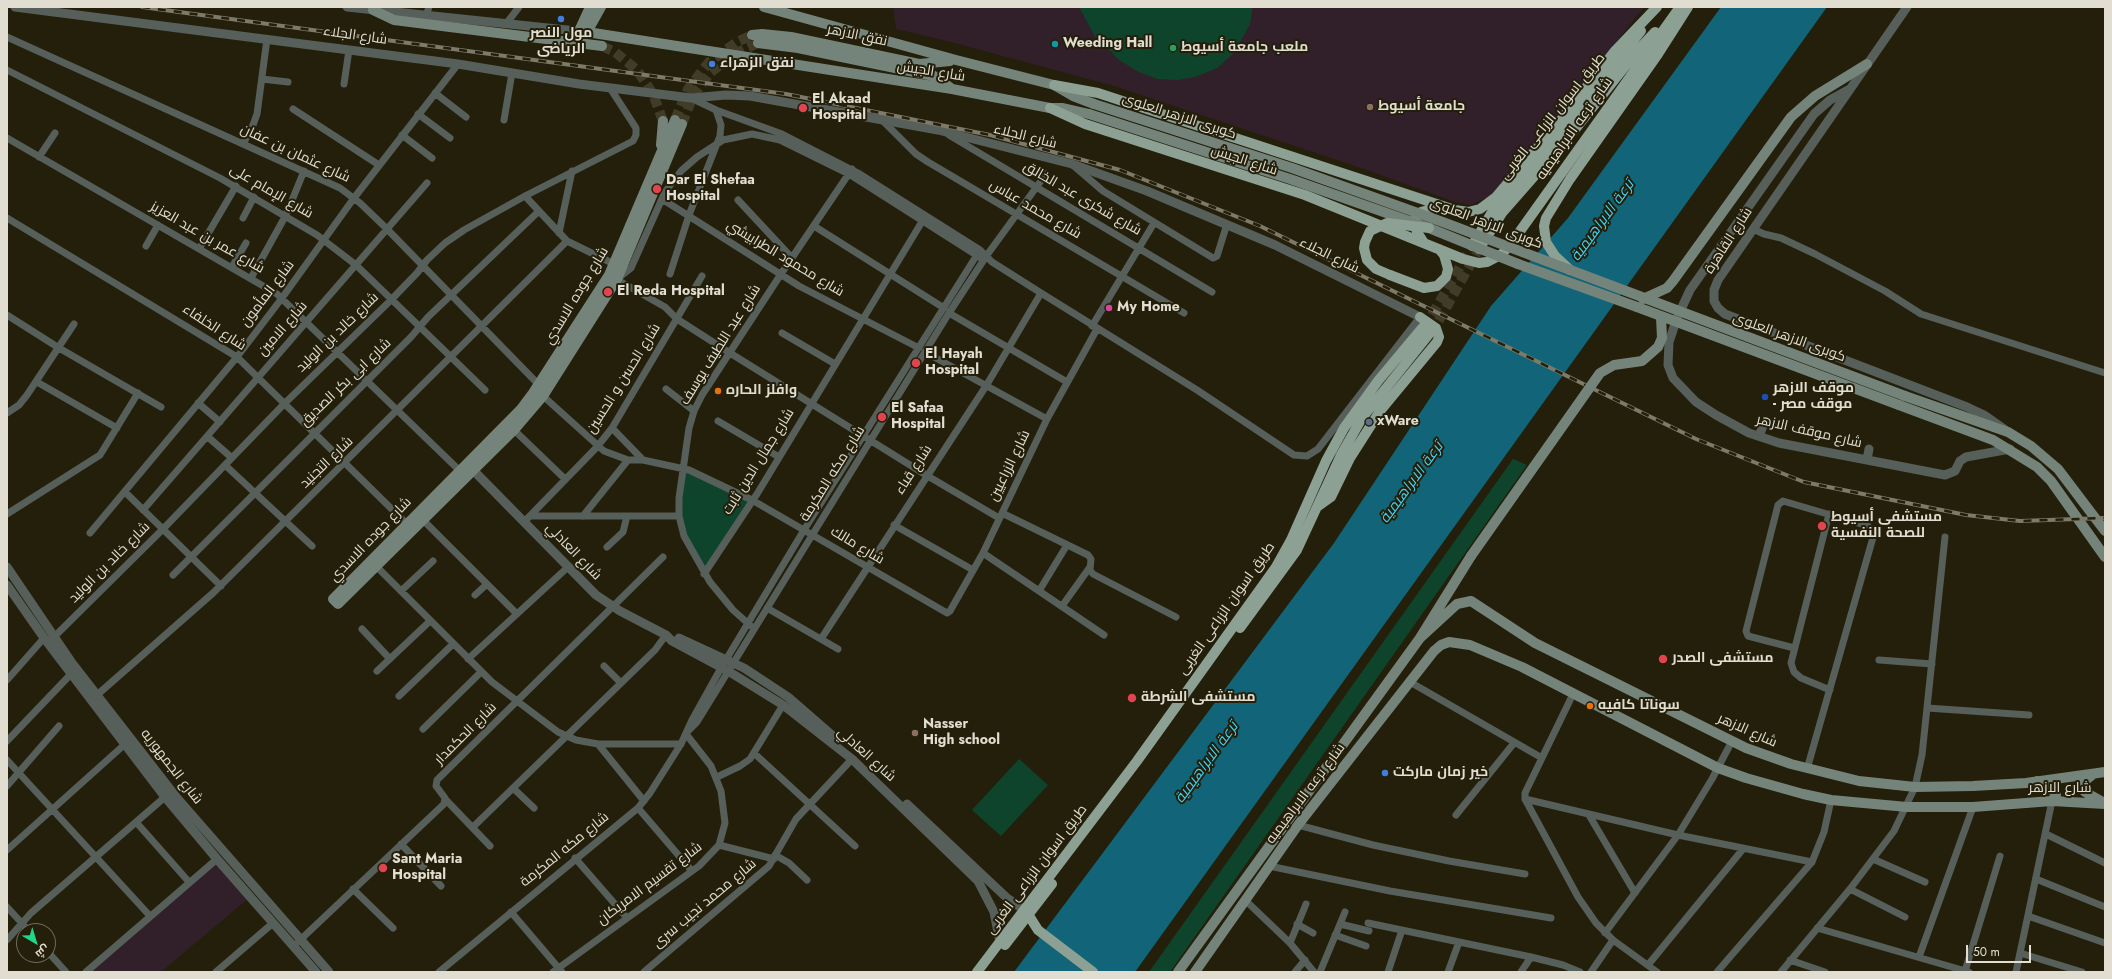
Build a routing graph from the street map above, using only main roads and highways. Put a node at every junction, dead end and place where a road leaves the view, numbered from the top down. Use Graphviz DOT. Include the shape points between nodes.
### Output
graph roads {
  1 [pos="590,7"];
  2 [pos="601,7"];
  3 [pos="764,7"];
  4 [pos="1658,7"];
  5 [pos="1680,7"];
  6 [pos="1688,7"];
  7 [pos="373,10"];
  8 [pos="583,32"];
  9 [pos="602,46"];
  10 [pos="956,60"];
  11 [pos="1867,64"];
  12 [pos="1054,84"];
  13 [pos="952,89"];
  14 [pos="1050,108"];
  15 [pos="663,121"];
  16 [pos="658,160"];
  17 [pos="1441,206"];
  18 [pos="1474,211"];
  19 [pos="1428,228"];
  20 [pos="1424,243"];
  21 [pos="1439,249"];
  22 [pos="1487,262"];
  23 [pos="1571,271"];
  24 [pos="613,277"];
  25 [pos="1643,299"];
  26 [pos="1661,317"];
  27 [pos="1424,326"];
  28 [pos="1905,396"];
  29 [pos="1317,507"];
  30 [pos="410,528"];
  31 [pos="2105,531"];
  32 [pos="2105,557"];
  33 [pos="374,564"];
  34 [pos="1420,638"];
  35 [pos="1449,642"];
  36 [pos="2105,772"];
  37 [pos="2092,775"];
  38 [pos="2037,781"];
  39 [pos="2052,801"];
  40 [pos="2105,803"];
  41 [pos="1072,851"];
  42 [pos="1026,912"];
  43 [pos="1213,922"];
  44 [pos="1019,928"];
  45 [pos="1224,929"];
  46 [pos="1038,930"];
  47 [pos="977,972"];
  48 [pos="985,972"];
  49 [pos="1093,972"];
  50 [pos="1178,972"];
  51 [pos="1195,972"];
  1 -- 8 [label="main road"];
  2 -- 8 [label="main road"];
  3 -- 10 [label="main road, شارع الجيش"];
  4 -- 5 [label="main road, طريق اسوان الزراعى الغربى" via="1550,145 1492,212 1475,247 1640,49"];
  4 -- 18 [label="main road, شارع ترعه الابراهيميه" via="1618,47 1496,197 1486,206"];
  5 -- 22 [label="main road, شارع ترعه الابراهيميه" via="1513,241 1502,254"];
  6 -- 23 [label="main road" via="1546,218 1544,234 1550,250"];
  7 -- 9 [label="main road" via="394,20"];
  8 -- 13 [label="main road, شارع الجيش"];
  10 -- 12 [label="main road, شارع الجيش"];
  10 -- 13 [label="main road, نفق الازهر" via="919,64 791,37 762,34 755,39 930,75"];
  11 -- 25 [label="main road" via="1806,102 1791,117 1673,282 1657,294"];
  12 -- 17 [label="main road, شارع الجيش" via="1098,93"];
  12 -- 23 [label="main road, كوبرى الازهر العلوى, bridge" via="1073,96 1094,104 1292,168"];
  13 -- 14 [label="main road, شارع الجيش"];
  14 -- 19 [label="main road, كوبرى الازهر العلوى, bridge" via="1089,114 1290,179"];
  14 -- 20 [label="main road, شارع الجيش" via="1085,124 1305,195"];
  15 -- 16 [label="main road"];
  16 -- 24 [label="main road, شارع جوده الاسدي" via="614,264"];
  16 -- 24 [label="main road, شارع جوده الاسدي" via="678,122 661,174"];
  17 -- 18 [label="main road, شارع الجيش"];
  17 -- 20 [label="main road" via="1421,212 1416,217 1417,232"];
  19 -- 21 [label="main road, bridge" via="1387,223 1370,231 1364,248 1367,260 1376,269 1390,276 1424,288 1437,286 1446,277 1448,269 1444,255"];
  19 -- 26 [label="main road, كوبرى الازهر العلوى, bridge"];
  20 -- 21 [label="main road, شارع الجيش"];
  21 -- 22 [label="main road, شارع الجيش" via="1471,262"];
  23 -- 25 [label="main road, كوبرى الازهر العلوى, bridge"];
  24 -- 30 [label="main road, شارع جوده الاسدي" via="521,409 460,470"];
  24 -- 30 [label="main road, شارع جوده الاسدي" via="543,396 514,430 424,521"];
  25 -- 28 [label="main road, كوبرى الازهر العلوى, bridge"];
  26 -- 32 [label="main road, كوبرى الازهر العلوى, bridge" via="1993,440 2010,449 2037,467 2051,481"];
  26 -- 34 [label="main road, bridge" via="1662,338 1658,347 1642,361 1614,365 1600,373 1471,556"];
  27 -- 29 [label="main road, طريق اسوان الزراعى الغربى" via="1389,382 1358,424 1340,455"];
  27 -- 29 [label="main road" via="1436,328 1439,338 1437,342 1380,411 1350,458 1331,497"];
  27 -- 41 [label="main road, طريق اسوان الزراعى الغربى" via="1378,381 1344,428 1276,566"];
  28 -- 31 [label="main road, شارع القاهرة" via="2008,432 2031,446 2058,469"];
  29 -- 41 [label="main road, طريق اسوان الزراعى الغربى" via="1288,564"];
  30 -- 33 [label="main road, شارع جوده الاسدي"];
  34 -- 38 [label="main road, شارع الازهر" via="1457,604 1471,602 1542,647 1732,741 1776,760 1859,781 1915,787"];
  34 -- 43 [label="main road, شارع ترعه الابراهيميه"];
  35 -- 39 [label="main road, شارع الازهر" via="1470,645 1498,656 1718,768 1760,782 1831,800 1907,807 1973,807"];
  35 -- 45 [label="main road, شارع ترعه الابراهيميه" via="1434,651 1298,825"];
  36 -- 37 [label="main road, شارع الازهر"];
  37 -- 38 [label="main road, شارع الازهر"];
  37 -- 40 [label="main road" via="2082,783 2082,788"];
  38 -- 39 [label="main road" via="2055,791 2055,798"];
  39 -- 40 [label="main road, شارع الازهر"];
  41 -- 42 [label="main road, طريق اسوان الزراعى الغربى"];
  42 -- 44 [label="main road, طريق اسوان الزراعى الغربى"];
  42 -- 46 [label="main road"];
  42 -- 47 [label="main road, طريق اسوان الزراعى الغربى"];
  43 -- 45 [label="main road"];
  43 -- 50 [label="main road, شارع ترعه الابراهيميه"];
  44 -- 46 [label="main road"];
  44 -- 48 [label="main road, طريق اسوان الزراعى الغربى"];
  45 -- 51 [label="main road, شارع ترعه الابراهيميه"];
  46 -- 49 [label="main road"];
}
